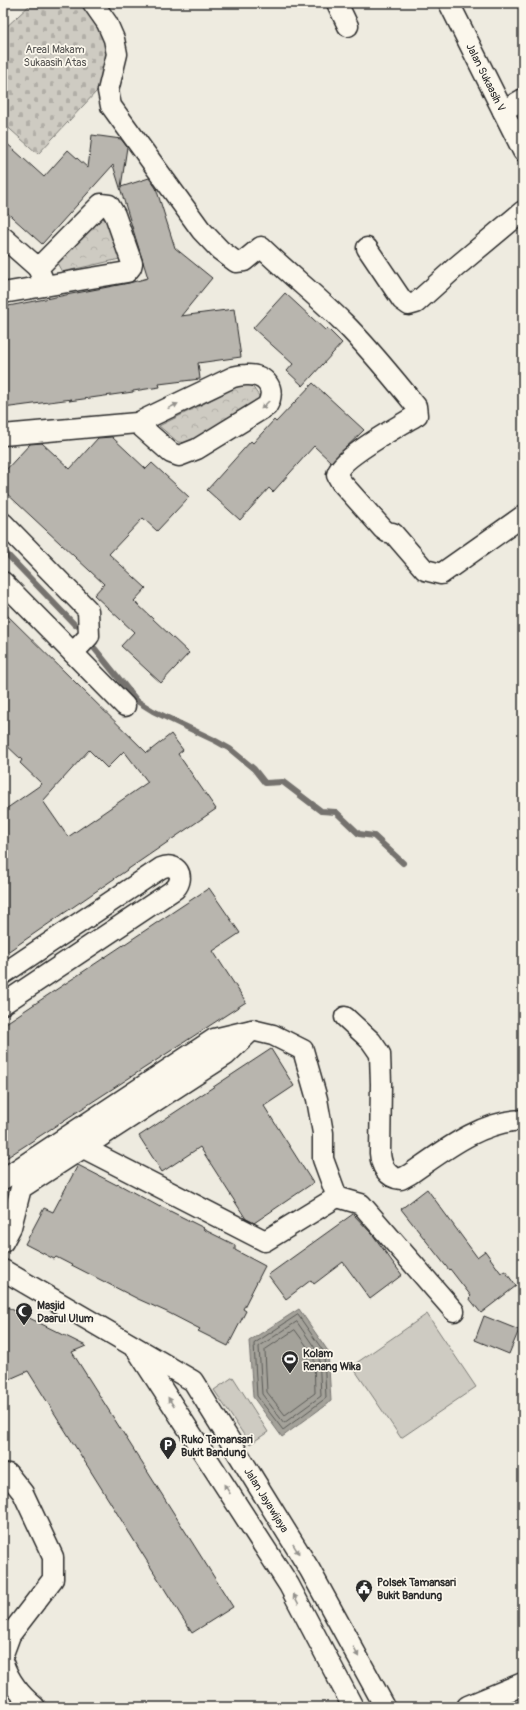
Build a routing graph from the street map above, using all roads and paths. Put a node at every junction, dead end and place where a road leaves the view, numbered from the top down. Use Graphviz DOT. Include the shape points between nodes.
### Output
graph roads {
  1 [pos="93,3"];
  2 [pos="337,3"];
  3 [pos="449,3"];
  4 [pos="348,26"];
  5 [pos="523,99"];
  6 [pos="504,111"];
  7 [pos="523,151"];
  8 [pos="523,211"];
  9 [pos="3,237"];
  10 [pos="366,248"];
  11 [pos="42,276"];
  12 [pos="3,293"];
  13 [pos="137,423"];
  14 [pos="3,435"];
  15 [pos="523,516"];
  16 [pos="3,523"];
  17 [pos="3,582"];
  18 [pos="73,653"];
  19 [pos="125,706"];
  20 [pos="3,974"];
  21 [pos="3,1004"];
  22 [pos="344,1017"];
  23 [pos="252,1030"];
  24 [pos="523,1120"];
  25 [pos="65,1138"];
  26 [pos="83,1148"];
  27 [pos="3,1179"];
  28 [pos="337,1197"];
  29 [pos="3,1242"];
  30 [pos="3,1270"];
  31 [pos="454,1311"];
  32 [pos="134,1345"];
  33 [pos="217,1420"];
  34 [pos="192,1435"];
  35 [pos="8,1474"];
  36 [pos="3,1654"];
  37 [pos="3,1663"];
  38 [pos="523,1684"];
  39 [pos="35,1707"];
  40 [pos="353,1707"];
  41 [pos="385,1707"];
  42 [pos="468,1707"];
  1 -- 15 [label="street" via="107,23 117,54 108,91 111,106 201,230 236,262 244,261 261,247 345,324 416,406 417,415 351,457 340,467 337,475 341,482 383,529 393,533 401,541 425,570 441,574"];
  2 -- 4 [label="street"];
  3 -- 6 [label="street, Jalan Sukaasih V"];
  5 -- 6 [label="street"];
  6 -- 7 [label="street, Jalan Sukaasih V"];
  8 -- 10 [label="street" via="416,303 409,305 402,300"];
  9 -- 11 [label="street"];
  11 -- 11 [label="street" via="127,272 131,268 132,263 109,205 101,204"];
  11 -- 12 [label="street"];
  13 -- 13 [label="street, one-way" via="233,377 246,374 256,376 271,388 272,398 267,406 197,449 179,456 171,453"];
  13 -- 14 [label="street"];
  16 -- 18 [label="street" via="88,610 89,636"];
  17 -- 18 [label="street"];
  18 -- 19 [label="street"];
  20 -- 21 [label="street" via="161,868 172,866 180,874 179,885 175,889"];
  22 -- 24 [label="street" via="371,1041 380,1054 380,1153 384,1169 392,1177 406,1177 466,1136 506,1121"];
  23 -- 25 [label="street" via="214,1039"];
  23 -- 26 [label="street" via="226,1055"];
  23 -- 28 [label="street" via="273,1035 303,1050 317,1099 323,1133 323,1159"];
  25 -- 26 [label="street"];
  25 -- 27 [label="street"];
  26 -- 28 [label="street" via="266,1241"];
  26 -- 29 [label="street" via="22,1188 11,1227"];
  28 -- 31 [label="street" via="360,1204"];
  30 -- 32 [label="street, Jalan Jayawijaya"];
  32 -- 33 [label="street, Jalan Jayawijaya" via="193,1381"];
  34 -- 32 [label="street, Jalan Jayawijaya, one-way"];
  33 -- 34 [label="street"];
  33 -- 41 [label="street, Jalan Jayawijaya, one-way" via="337,1618"];
  40 -- 34 [label="street, Jalan Jayawijaya, one-way" via="289,1585"];
  35 -- 36 [label="street" via="23,1493 54,1557 53,1579 10,1635"];
  37 -- 39 [label="street" via="17,1689"];
  38 -- 42 [label="highway"];
}
